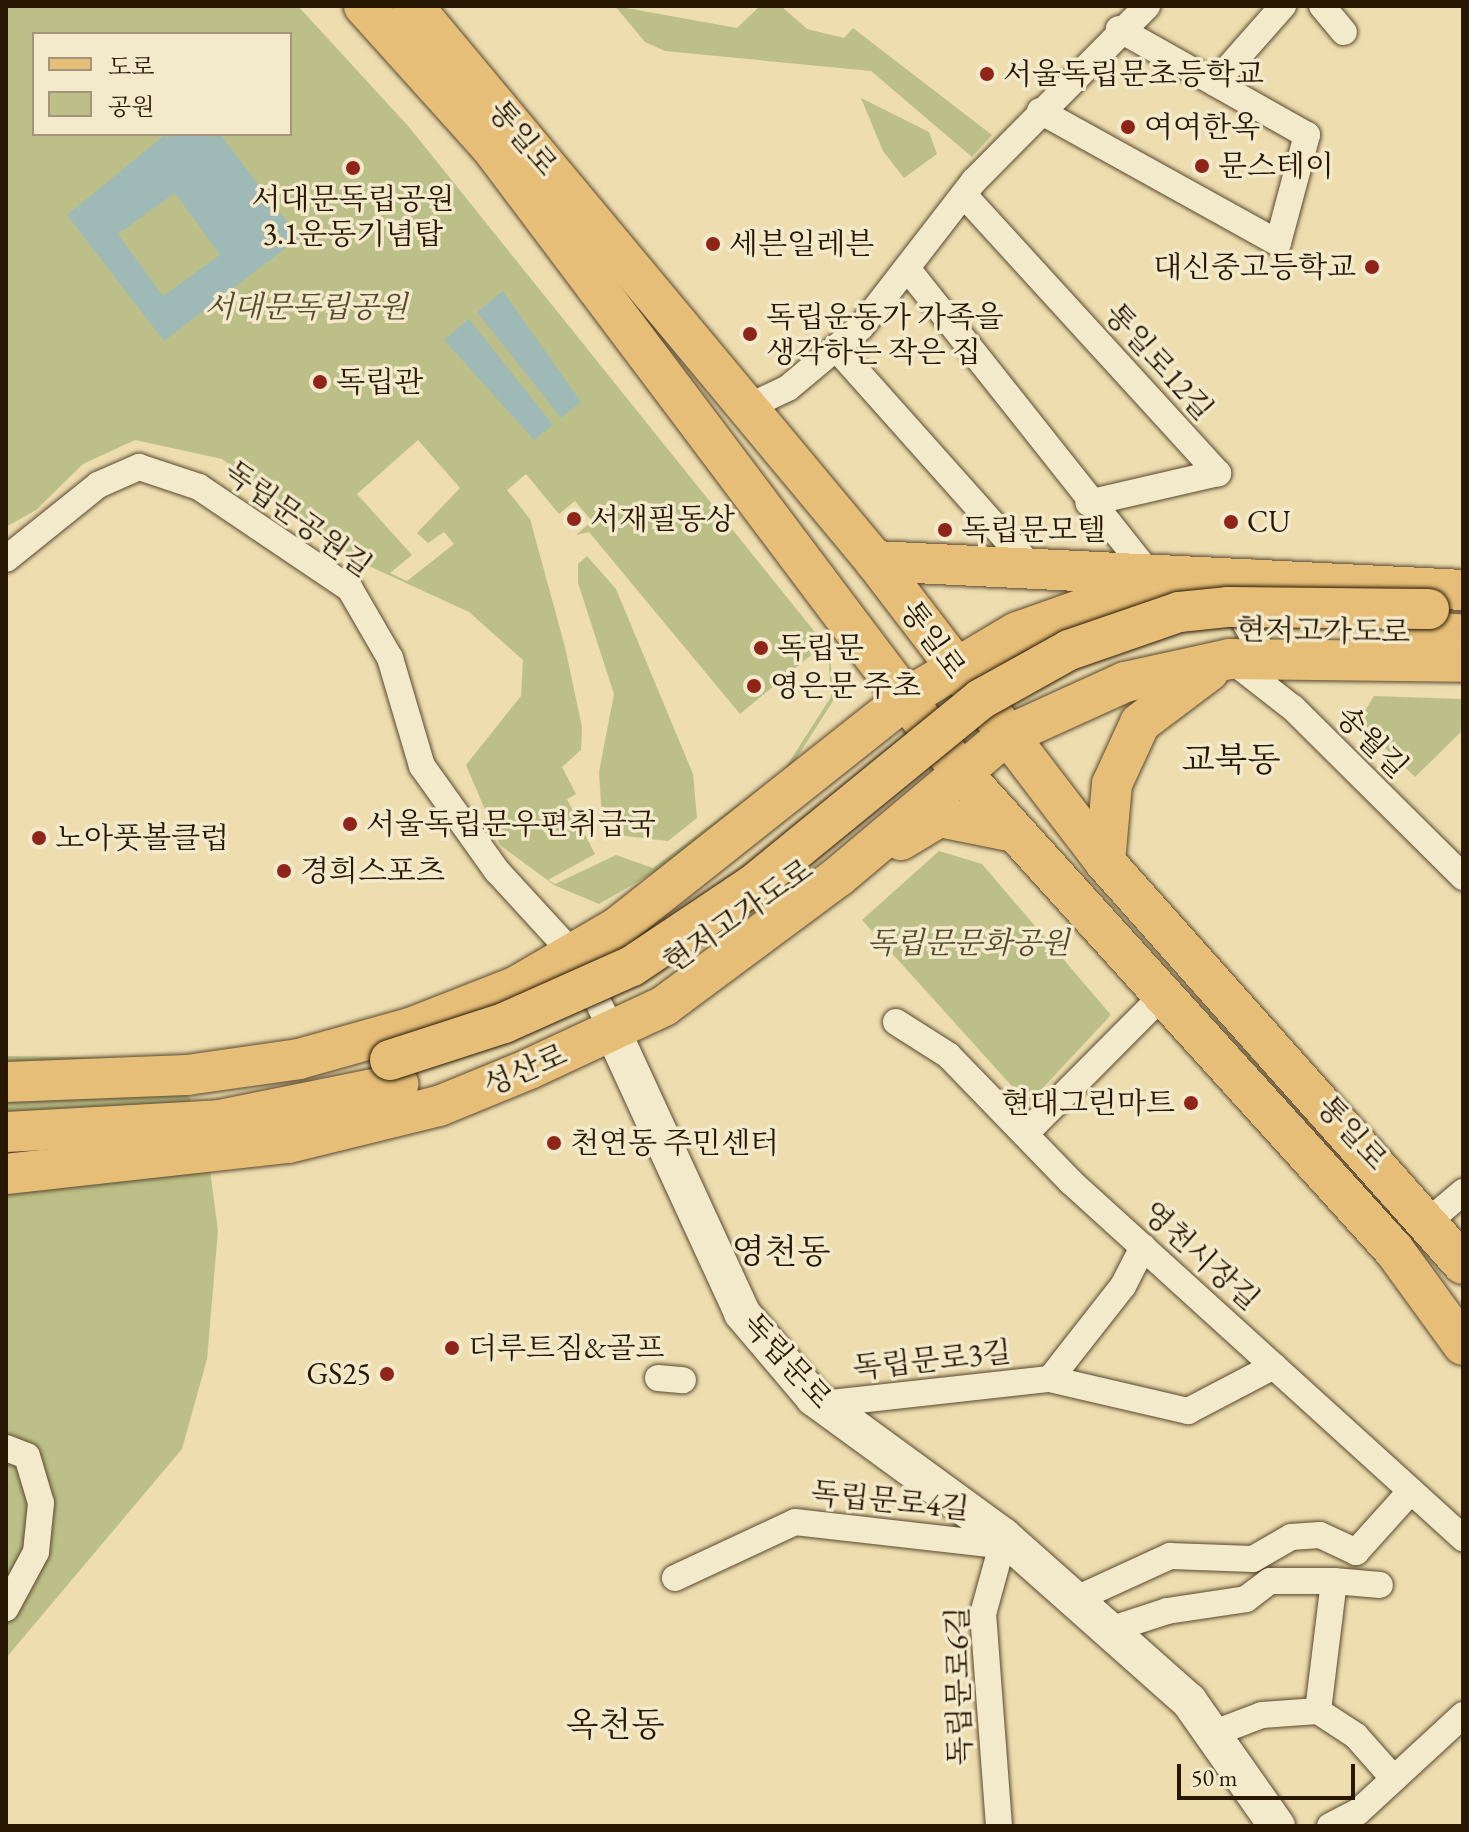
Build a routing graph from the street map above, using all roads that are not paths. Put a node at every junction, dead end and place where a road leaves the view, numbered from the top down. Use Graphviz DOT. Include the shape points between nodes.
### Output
graph roads {
  1 [pos="364,6"];
  2 [pos="413,6"];
  3 [pos="1147,6"];
  4 [pos="1283,6"];
  5 [pos="1322,6"];
  6 [pos="1119,29"];
  7 [pos="1344,32"];
  8 [pos="1215,83"];
  9 [pos="1040,111"];
  10 [pos="964,195"];
  11 [pos="910,272"];
  12 [pos="837,349"];
  13 [pos="748,407"];
  14 [pos="1088,503"];
  15 [pos="6,559"];
  16 [pos="875,561"];
  17 [pos="1034,570"];
  18 [pos="1148,572"];
  19 [pos="1263,580"];
  20 [pos="1118,601"];
  21 [pos="1453,603"];
  22 [pos="872,649"];
  23 [pos="1249,660"];
  24 [pos="1463,662"];
  25 [pos="953,668"];
  26 [pos="1125,682"];
  27 [pos="908,697"];
  28 [pos="1293,708"];
  29 [pos="869,727"];
  30 [pos="1004,737"];
  31 [pos="961,772"];
  32 [pos="808,781"];
  33 [pos="1014,832"];
  34 [pos="1105,862"];
  35 [pos="839,876"];
  36 [pos="1463,877"];
  37 [pos="574,955"];
  38 [pos="1161,997"];
  39 [pos="896,1022"];
  40 [pos="613,1032"];
  41 [pos="394,1072"];
  42 [pos="6,1082"];
  43 [pos="6,1108"];
  44 [pos="6,1132"];
  45 [pos="1025,1134"];
  46 [pos="6,1174"];
  47 [pos="1463,1192"];
  48 [pos="1429,1221"];
  49 [pos="1143,1247"];
  50 [pos="1394,1250"];
  51 [pos="1463,1264"];
  52 [pos="1463,1345"];
  53 [pos="1274,1366"];
  54 [pos="1050,1379"];
  55 [pos="822,1404"];
  56 [pos="6,1448"];
  57 [pos="1411,1491"];
  58 [pos="1463,1538"];
  59 [pos="1008,1546"];
  60 [pos="1356,1552"];
  61 [pos="675,1578"];
  62 [pos="1344,1580"];
  63 [pos="1380,1585"];
  64 [pos="1074,1600"];
  65 [pos="6,1608"];
  66 [pos="1109,1630"];
  67 [pos="1318,1711"];
  68 [pos="1463,1715"];
  69 [pos="1212,1734"];
  70 [pos="1394,1779"];
  71 [pos="999,1826"];
  72 [pos="1277,1826"];
  73 [pos="1330,1826"];
  1 -- 22 [label="main road, 통일로" via="491,147"];
  2 -- 13 [label="main road, 통일로"];
  3 -- 6 [label="street"];
  4 -- 8 [label="street"];
  5 -- 7 [label="street"];
  6 -- 8 [label="street"];
  6 -- 9 [label="street"];
  8 -- 9 [label="street" via="1307,135 1278,243"];
  9 -- 10 [label="street"];
  10 -- 11 [label="street"];
  10 -- 14 [label="street, 통일로12길" via="1218,473"];
  11 -- 12 [label="street"];
  11 -- 14 [label="street"];
  12 -- 13 [label="street" via="788,388"];
  12 -- 17 [label="street"];
  13 -- 16 [label="main road, 통일로"];
  14 -- 18 [label="street"];
  15 -- 37 [label="street, 독립문공원길" via="98,485 139,467 199,487 288,545 350,589 371,615 422,766 497,871"];
  16 -- 17 [label="main road"];
  16 -- 25 [label="main road, 통일로"];
  17 -- 18 [label="main road"];
  18 -- 19 [label="main road"];
  19 -- 20 [label="main road"];
  19 -- 21 [label="main road"];
  19 -- 23 [label="street" via="1245,598"];
  20 -- 25 [label="main road" via="1017,632"];
  20 -- 26 [label="main road" via="1097,615 1082,657 1107,683"];
  21 -- 41 [label="main road, 현저고가도로, bridge" via="1179,612 1069,650 981,699 753,885 632,966"];
  22 -- 27 [label="main road, 통일로"];
  22 -- 29 [label="main road" via="887,679"];
  23 -- 24 [label="main road, 성산로"];
  23 -- 26 [label="main road, 성산로"];
  23 -- 28 [label="street, 송월길"];
  23 -- 28 [label="street"];
  23 -- 34 [label="main road" via="1181,687 1140,723 1112,784"];
  25 -- 27 [label="main road"];
  25 -- 30 [label="main road, 통일로"];
  26 -- 30 [label="main road, 성산로"];
  27 -- 29 [label="main road"];
  27 -- 31 [label="main road, 통일로"];
  28 -- 36 [label="street, 송월길"];
  29 -- 32 [label="main road"];
  30 -- 31 [label="main road, 성산로"];
  30 -- 34 [label="main road, 통일로"];
  31 -- 33 [label="main road, 통일로"];
  31 -- 35 [label="main road, 성산로"];
  32 -- 35 [label="main road" via="838,808 848,845"];
  32 -- 37 [label="main road"];
  33 -- 35 [label="main road" via="939,817"];
  33 -- 38 [label="main road, 통일로"];
  34 -- 48 [label="main road, 통일로"];
  35 -- 40 [label="main road, 성산로" via="664,1006"];
  37 -- 40 [label="street, 독립문공원길"];
  37 -- 42 [label="main road" via="517,986 410,1028 299,1059 187,1075"];
  38 -- 45 [label="street"];
  38 -- 50 [label="main road, 통일로"];
  39 -- 45 [label="street, 영천시장길" via="948,1055"];
  40 -- 46 [label="main road, 성산로" via="439,1106 288,1143"];
  40 -- 55 [label="main road, 독립문로" via="742,1313"];
  41 -- 43 [label="main road, 현저고가도로" via="142,1106"];
  41 -- 44 [label="main road, 현저고가도로" via="219,1120"];
  45 -- 49 [label="street, 영천시장길"];
  47 -- 48 [label="street"];
  48 -- 50 [label="main road"];
  48 -- 51 [label="main road, 통일로"];
  49 -- 53 [label="street, 영천시장길"];
  49 -- 54 [label="street, 독립문로3길" via="1123,1286"];
  50 -- 52 [label="main road, 통일로"];
  53 -- 54 [label="street, 독립문로3길" via="1188,1411"];
  53 -- 57 [label="street, 영천시장길"];
  54 -- 55 [label="street, 독립문로3길"];
  55 -- 59 [label="main road, 독립문로"];
  56 -- 65 [label="street" via="27,1456 41,1503 36,1552"];
  57 -- 58 [label="street, 영천시장길"];
  57 -- 60 [label="street"];
  59 -- 61 [label="street, 독립문로4길" via="795,1522"];
  59 -- 64 [label="main road, 독립문로"];
  59 -- 71 [label="street, 독립문로6길" via="983,1614"];
  60 -- 62 [label="street"];
  60 -- 64 [label="street" via="1320,1535 1291,1537 1253,1559 1170,1556"];
  62 -- 63 [label="street"];
  62 -- 66 [label="street" via="1270,1581 1246,1599 1167,1611"];
  62 -- 67 [label="street"];
  64 -- 66 [label="main road, 독립문로"];
  66 -- 69 [label="main road, 독립문로" via="1189,1701"];
  67 -- 69 [label="street" via="1262,1715"];
  67 -- 70 [label="street" via="1356,1736"];
  68 -- 70 [label="street"];
  69 -- 72 [label="main road, 독립문로"];
  70 -- 73 [label="street"];
}
